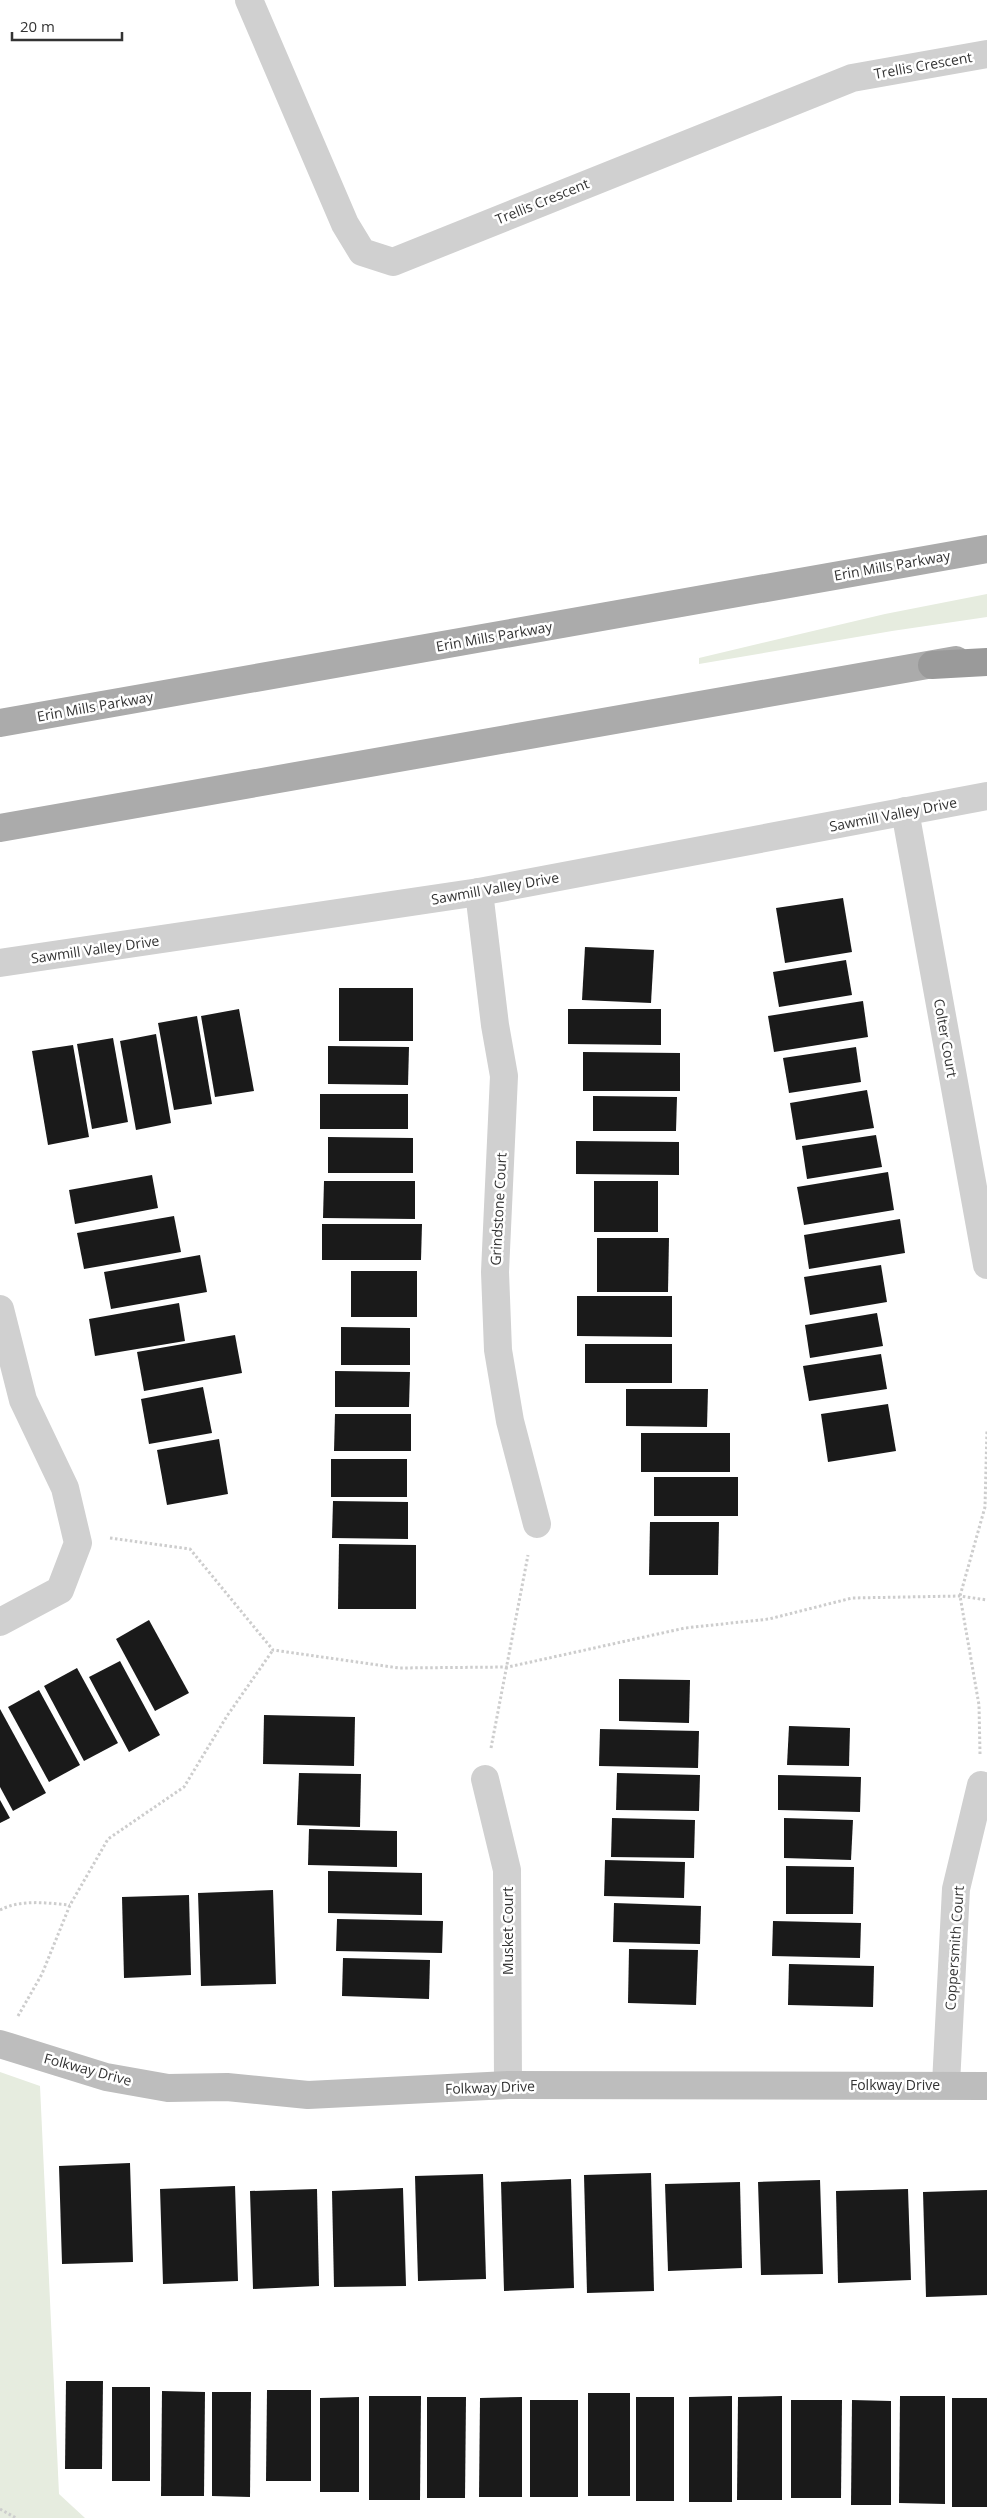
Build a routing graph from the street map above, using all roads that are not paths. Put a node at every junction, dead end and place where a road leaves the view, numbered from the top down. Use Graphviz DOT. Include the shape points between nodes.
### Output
graph roads {
  1 [pos="249,0"];
  2 [pos="987,54"];
  3 [pos="987,549"];
  4 [pos="987,655"];
  5 [pos="987,662"];
  6 [pos="932,665"];
  7 [pos="0,723"];
  8 [pos="987,796"];
  9 [pos="905,811"];
  10 [pos="0,828"];
  11 [pos="479,892"];
  12 [pos="0,963"];
  13 [pos="987,1265"];
  14 [pos="0,1309"];
  15 [pos="536,1520"];
  16 [pos="0,1622"];
  17 [pos="485,1779"];
  18 [pos="981,1784"];
  19 [pos="0,2044"];
  20 [pos="946,2084"];
  21 [pos="508,2085"];
  22 [pos="987,2086"];
  1 -- 2 [label="street, Trellis Crescent" via="345,224 362,252 393,262 852,78"];
  3 -- 7 [label="main road, Erin Mills Parkway"];
  4 -- 6 [label="main road"];
  5 -- 6 [label="highway"];
  6 -- 10 [label="main road"];
  8 -- 9 [label="street, Sawmill Valley Drive"];
  9 -- 11 [label="street, Sawmill Valley Drive"];
  9 -- 13 [label="street, Colter Court"];
  11 -- 12 [label="street, Sawmill Valley Drive"];
  11 -- 15 [label="street, Grindstone Court" via="504,1076 494,1272 498,1350 510,1421"];
  14 -- 16 [label="street" via="23,1400 65,1488 78,1544 60,1590"];
  17 -- 21 [label="street, Musket Court" via="507,1870"];
  18 -- 20 [label="street, Coppersmith Court" via="956,1889"];
  19 -- 21 [label="street, Folkway Drive" via="106,2077 168,2088 227,2087 308,2095"];
  20 -- 21 [label="street, Folkway Drive"];
  20 -- 22 [label="street, Folkway Drive"];
}
